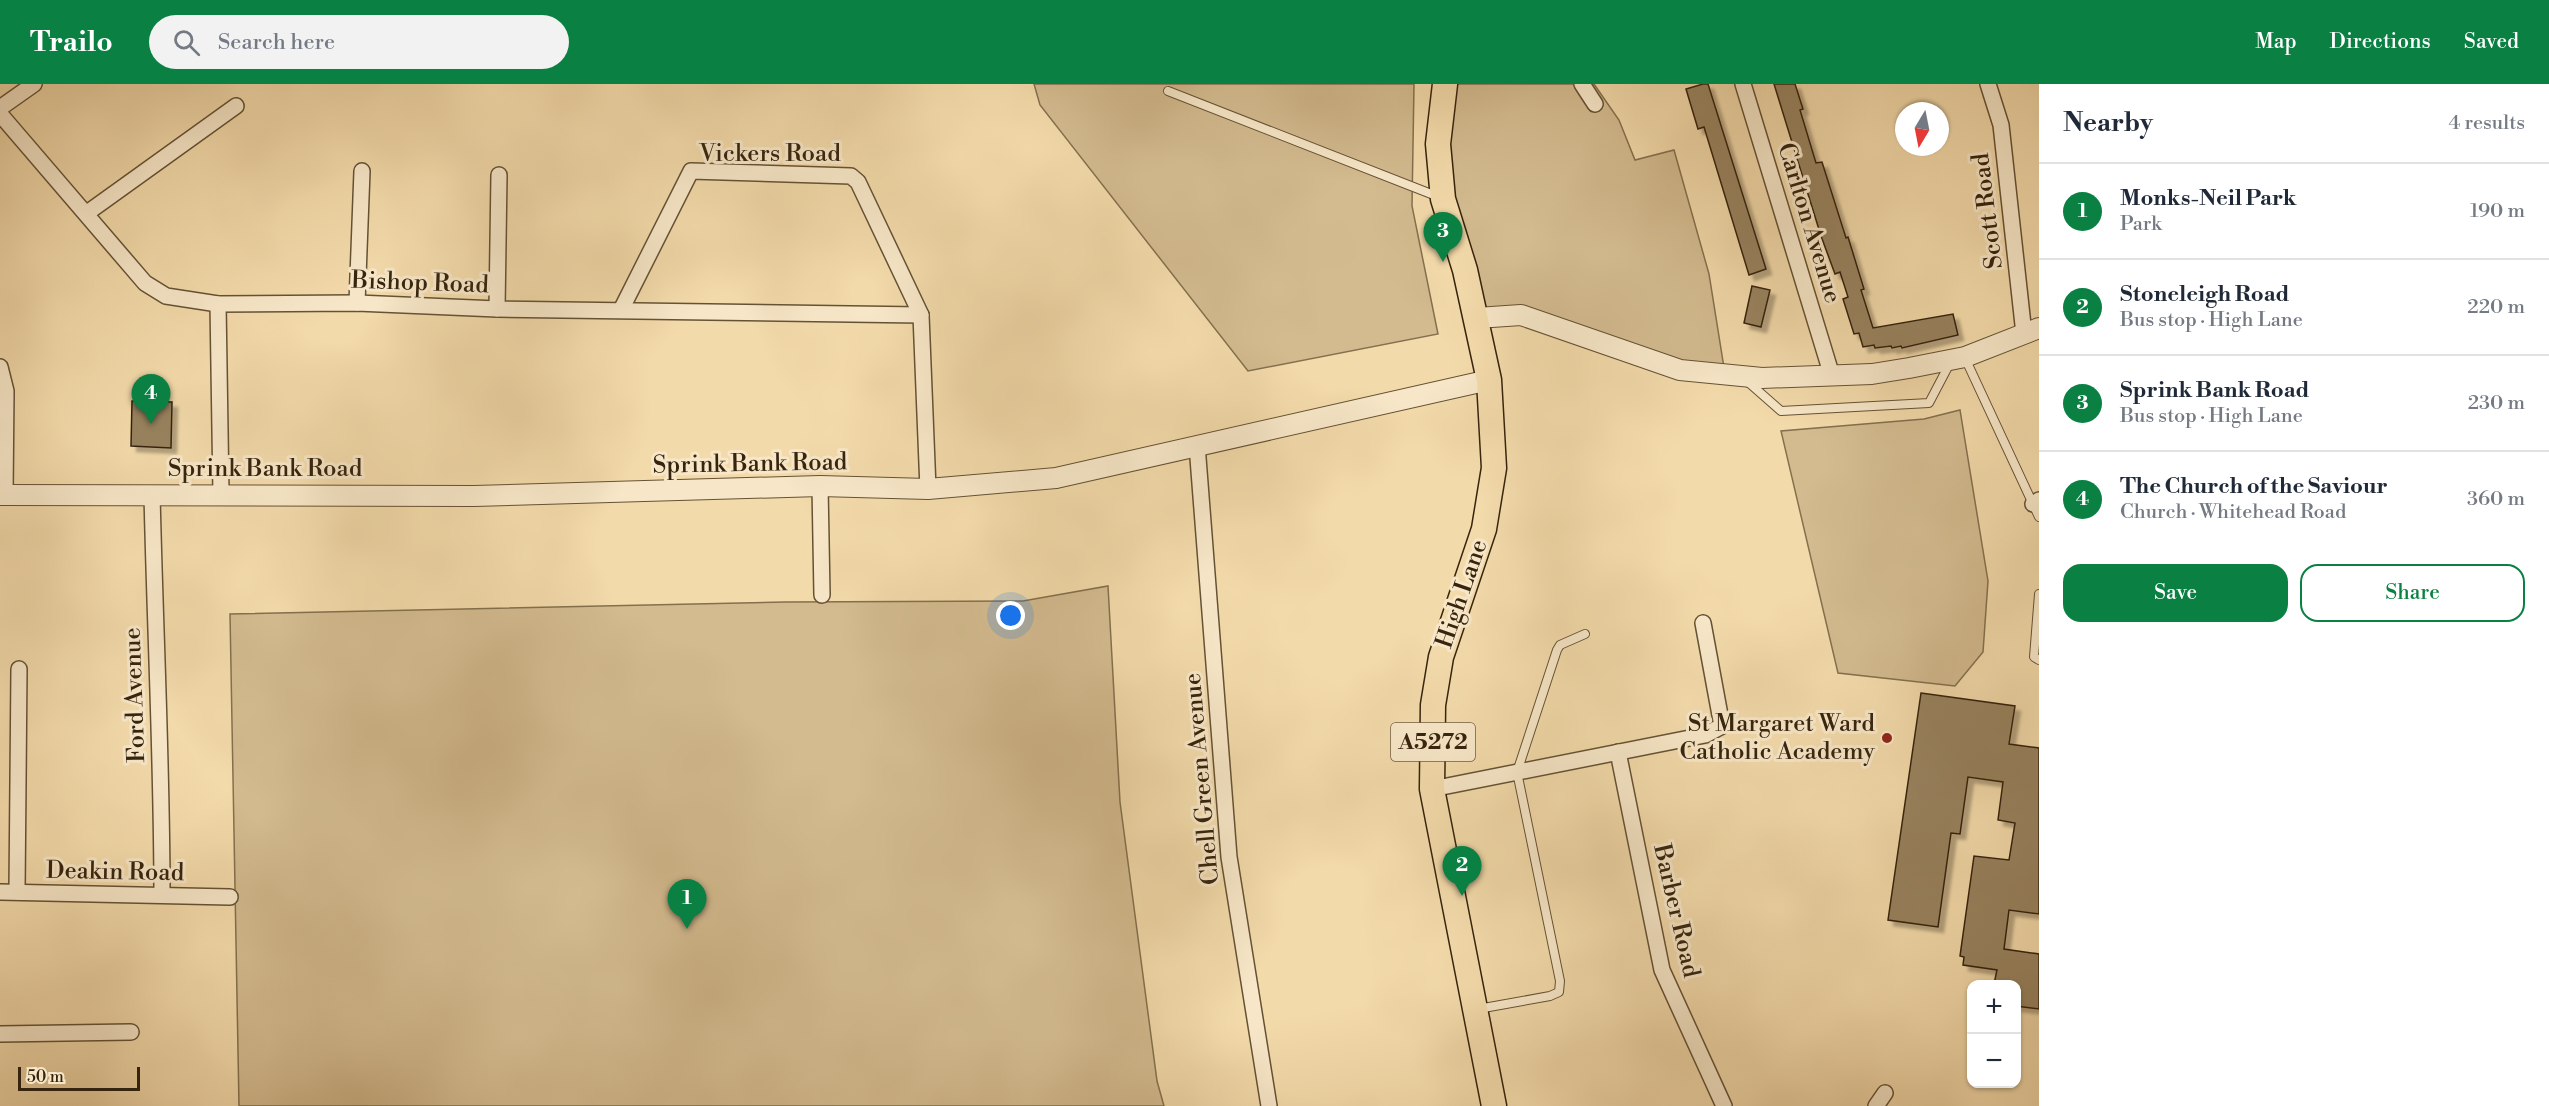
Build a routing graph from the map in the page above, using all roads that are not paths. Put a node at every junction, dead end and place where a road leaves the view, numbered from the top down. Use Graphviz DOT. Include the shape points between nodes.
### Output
graph roads {
  1 [pos="34,84"];
  2 [pos="1445,84"];
  3 [pos="1582,84"];
  4 [pos="1743,84"];
  5 [pos="1988,84"];
  6 [pos="1168,91"];
  7 [pos="1595,104"];
  8 [pos="237,106"];
  9 [pos="0,108"];
  10 [pos="0,114"];
  11 [pos="362,171"];
  12 [pos="499,175"];
  13 [pos="1443,199"];
  14 [pos="87,213"];
  15 [pos="357,303"];
  16 [pos="218,304"];
  17 [pos="496,309"];
  18 [pos="621,310"];
  19 [pos="921,315"];
  20 [pos="1477,318"];
  21 [pos="2032,331"];
  22 [pos="1959,358"];
  23 [pos="0,367"];
  24 [pos="1741,376"];
  25 [pos="1832,376"];
  26 [pos="1489,380"];
  27 [pos="1197,445"];
  28 [pos="820,486"];
  29 [pos="928,489"];
  30 [pos="152,494"];
  31 [pos="221,494"];
  32 [pos="3,495"];
  33 [pos="2037,507"];
  34 [pos="2039,594"];
  35 [pos="822,595"];
  36 [pos="1703,623"];
  37 [pos="1586,634"];
  38 [pos="2039,660"];
  39 [pos="19,669"];
  40 [pos="1618,752"];
  41 [pos="1518,772"];
  42 [pos="1432,789"];
  43 [pos="0,892"];
  44 [pos="17,892"];
  45 [pos="162,895"];
  46 [pos="230,897"];
  47 [pos="1474,1010"];
  48 [pos="131,1032"];
  49 [pos="0,1034"];
  50 [pos="1269,1106"];
  51 [pos="1494,1106"];
  52 [pos="1724,1106"];
  1 -- 9 [label="street"];
  2 -- 13 [label="main road, High Lane / A5272" via="1438,144"];
  3 -- 7 [label="street"];
  4 -- 25 [label="street, Carlton Avenue"];
  5 -- 21 [label="street, Scott Road" via="2001,125"];
  6 -- 13 [label="lane"];
  8 -- 14 [label="street"];
  10 -- 14 [label="street, Bishop Road"];
  11 -- 15 [label="street"];
  12 -- 17 [label="street"];
  13 -- 20 [label="main road, High Lane / A5272"];
  14 -- 16 [label="street, Bishop Road" via="145,283 166,296"];
  15 -- 16 [label="street, Bishop Road"];
  15 -- 17 [label="street, Bishop Road"];
  16 -- 31 [label="street"];
  17 -- 18 [label="street, Bishop Road"];
  18 -- 19 [label="street, Bishop Road"];
  18 -- 19 [label="street, Vickers Road" via="692,171 851,176 858,182"];
  19 -- 29 [label="street, Vickers Road"];
  20 -- 24 [label="street" via="1521,315 1680,370"];
  20 -- 26 [label="main road, High Lane / A5272"];
  21 -- 22 [label="street"];
  22 -- 24 [label="lane" via="1929,403 1781,411"];
  22 -- 25 [label="street" via="1872,374"];
  22 -- 33 [label="lane"];
  23 -- 32 [label="street" via="6,391"];
  24 -- 25 [label="street"];
  26 -- 27 [label="street, Sprink Bank Road"];
  26 -- 42 [label="main road, High Lane / A5272" via="1494,468 1490,500 1474,565 1441,657 1433,705"];
  27 -- 29 [label="street, Sprink Bank Road" via="1056,478"];
  27 -- 50 [label="street, Chell Green Avenue" via="1229,857"];
  28 -- 29 [label="street, Sprink Bank Road"];
  28 -- 31 [label="street, Sprink Bank Road" via="474,496"];
  28 -- 35 [label="street"];
  30 -- 31 [label="street, Sprink Bank Road"];
  30 -- 32 [label="street, Sprink Bank Road"];
  30 -- 45 [label="street, Ford Avenue"];
  34 -- 38 [label="lane" via="2034,657"];
  36 -- 40 [label="street" via="1722,726 1705,735"];
  37 -- 41 [label="lane" via="1557,650"];
  39 -- 44 [label="street"];
  40 -- 41 [label="street"];
  40 -- 52 [label="street, Barber Road" via="1662,970"];
  41 -- 42 [label="street"];
  41 -- 47 [label="lane" via="1560,987 1556,995"];
  42 -- 47 [label="main road, High Lane / A5272"];
  43 -- 44 [label="street, Deakin Road"];
  44 -- 45 [label="street, Deakin Road"];
  45 -- 46 [label="street, Deakin Road"];
  47 -- 51 [label="main road, High Lane / A5272"];
  48 -- 49 [label="street"];
}
